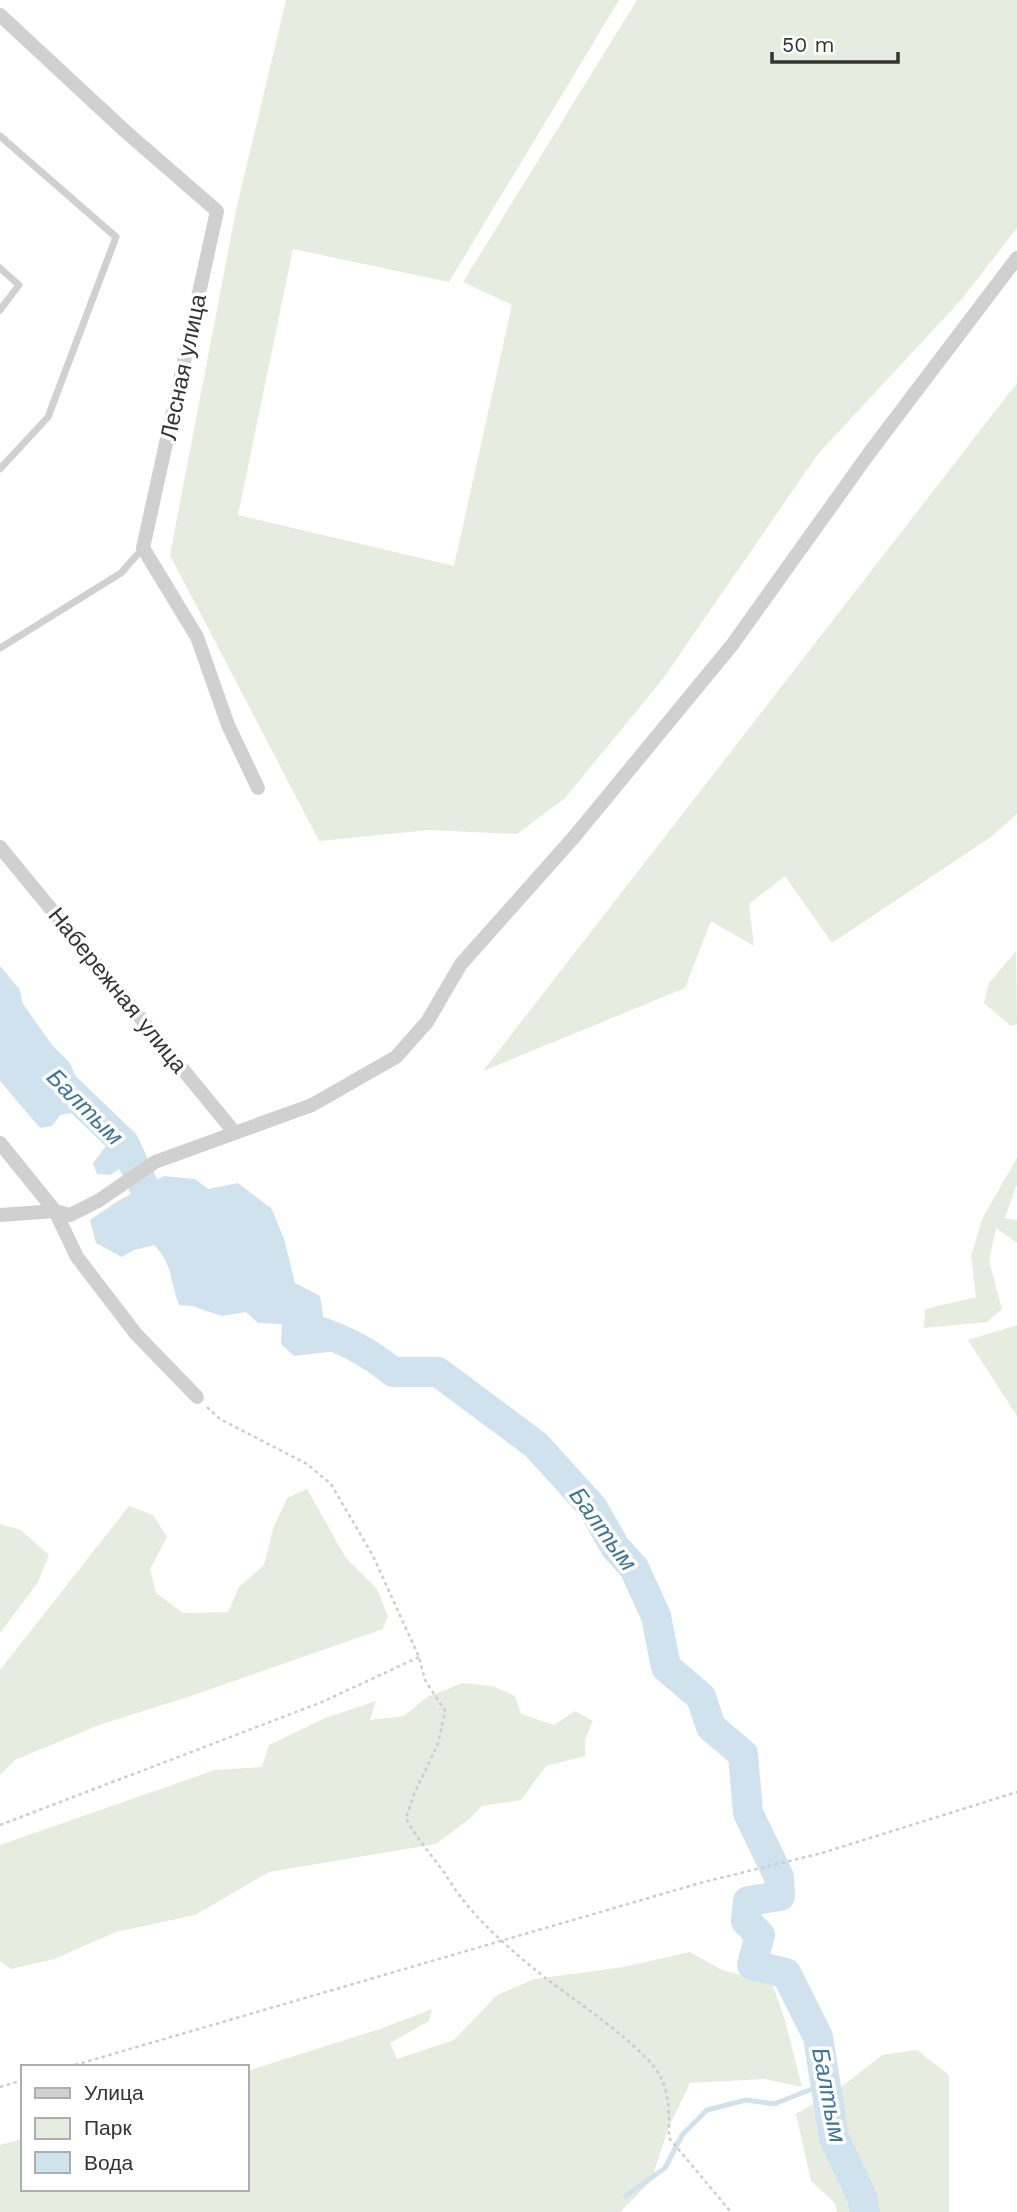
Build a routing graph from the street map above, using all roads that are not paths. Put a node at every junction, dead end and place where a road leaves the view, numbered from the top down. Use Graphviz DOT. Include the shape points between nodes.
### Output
graph roads {
  1 [pos="0,15"];
  2 [pos="0,136"];
  3 [pos="1017,258"];
  4 [pos="0,268"];
  5 [pos="0,310"];
  6 [pos="0,468"];
  7 [pos="143,548"];
  8 [pos="0,648"];
  9 [pos="258,788"];
  10 [pos="0,847"];
  11 [pos="235,1133"];
  12 [pos="0,1143"];
  13 [pos="55,1211"];
  14 [pos="0,1215"];
  15 [pos="197,1397"];
  1 -- 7 [label="street, Лесная улица" via="217,211"];
  2 -- 6 [label="lane" via="116,237 48,417"];
  3 -- 11 [label="street" via="732,645 574,837 461,964 427,1022 397,1057 312,1105"];
  4 -- 5 [label="lane" via="19,285"];
  7 -- 8 [label="lane" via="121,573"];
  7 -- 9 [label="street" via="197,638 228,725"];
  10 -- 11 [label="street, Набережная улица"];
  11 -- 13 [label="street" via="155,1162 70,1215"];
  12 -- 13 [label="street"];
  13 -- 14 [label="street"];
  13 -- 15 [label="street" via="77,1257 136,1334"];
}
